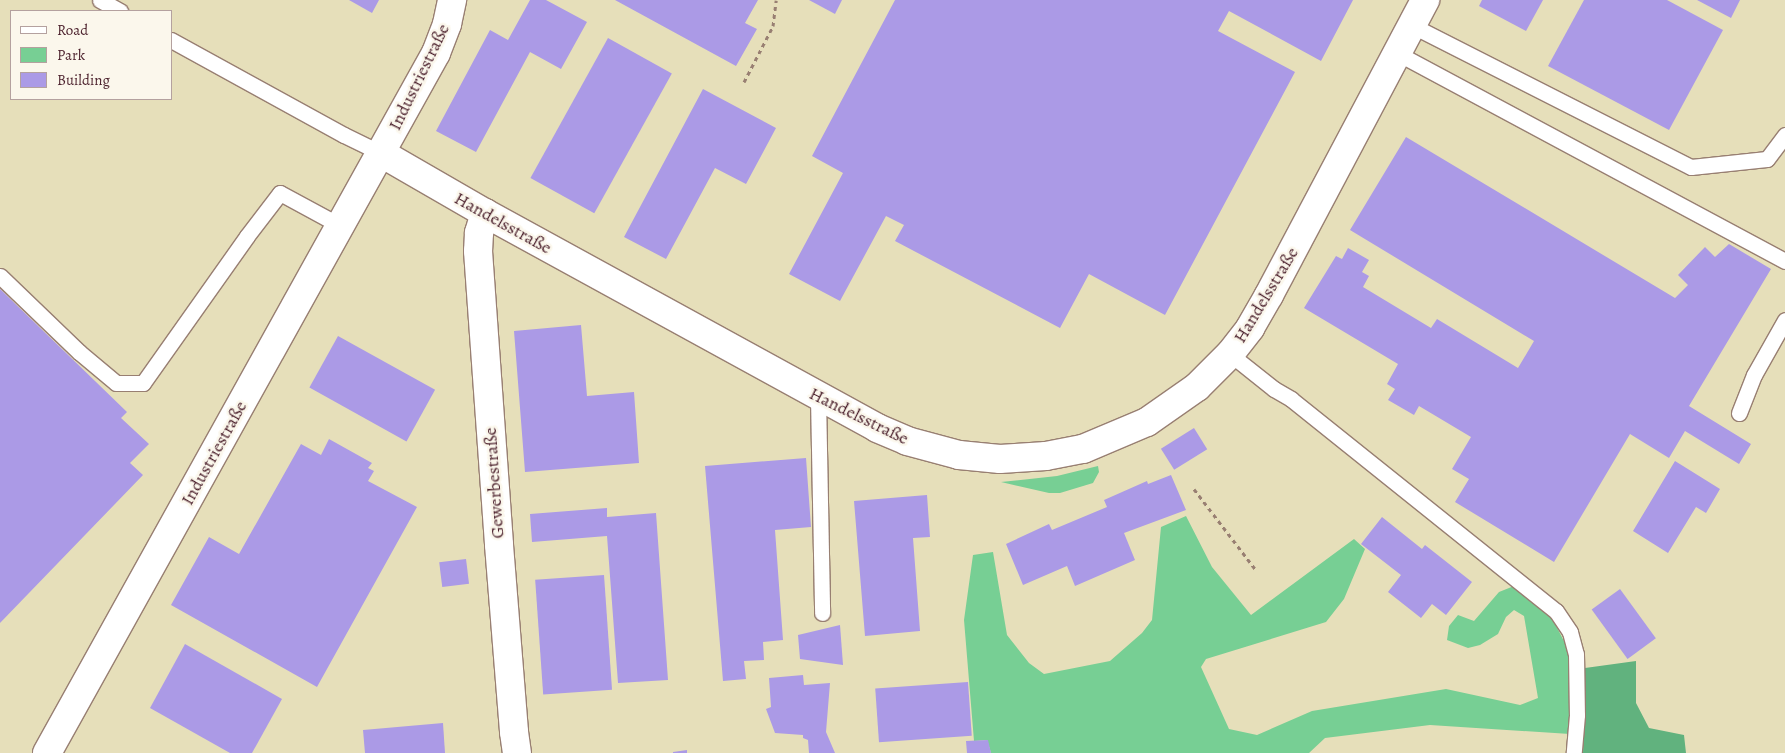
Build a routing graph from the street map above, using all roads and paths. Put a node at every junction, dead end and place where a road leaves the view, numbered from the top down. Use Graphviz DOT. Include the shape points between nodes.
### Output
graph roads {
  1 [pos="100,0"];
  2 [pos="452,0"];
  3 [pos="776,0"];
  4 [pos="1425,0"];
  5 [pos="118,10"];
  6 [pos="1411,26"];
  7 [pos="172,41"];
  8 [pos="1397,53"];
  9 [pos="744,82"];
  10 [pos="1785,135"];
  11 [pos="381,153"];
  12 [pos="485,213"];
  13 [pos="341,226"];
  14 [pos="1785,261"];
  15 [pos="0,276"];
  16 [pos="1785,320"];
  17 [pos="1230,354"];
  18 [pos="818,397"];
  19 [pos="1740,413"];
  20 [pos="1194,490"];
  21 [pos="1256,570"];
  22 [pos="822,613"];
  23 [pos="47,753"];
  24 [pos="517,753"];
  25 [pos="1574,753"];
  1 -- 5 [label="lane"];
  2 -- 11 [label="street, Industriestraße" via="436,53"];
  3 -- 9 [label="path" via="774,26"];
  4 -- 6 [label="street, Handelsstraße"];
  6 -- 8 [label="street, Handelsstraße"];
  6 -- 10 [label="lane" via="1691,167 1767,159"];
  7 -- 11 [label="lane"];
  8 -- 14 [label="lane"];
  8 -- 17 [label="street, Handelsstraße" via="1269,295"];
  11 -- 12 [label="street, Handelsstraße"];
  11 -- 13 [label="street, Industriestraße"];
  12 -- 18 [label="street, Handelsstraße"];
  12 -- 24 [label="street, Gewerbestraße" via="478,251 498,545"];
  13 -- 15 [label="lane" via="280,193 143,383 116,383"];
  13 -- 23 [label="street, Industriestraße"];
  16 -- 19 [label="lane" via="1754,375"];
  17 -- 18 [label="street, Handelsstraße" via="1197,387 1147,422 1083,449 1032,458 978,458 925,447 877,428"];
  17 -- 25 [label="lane" via="1556,611 1570,632 1576,654 1578,714"];
  18 -- 22 [label="lane"];
  20 -- 21 [label="path"];
}
